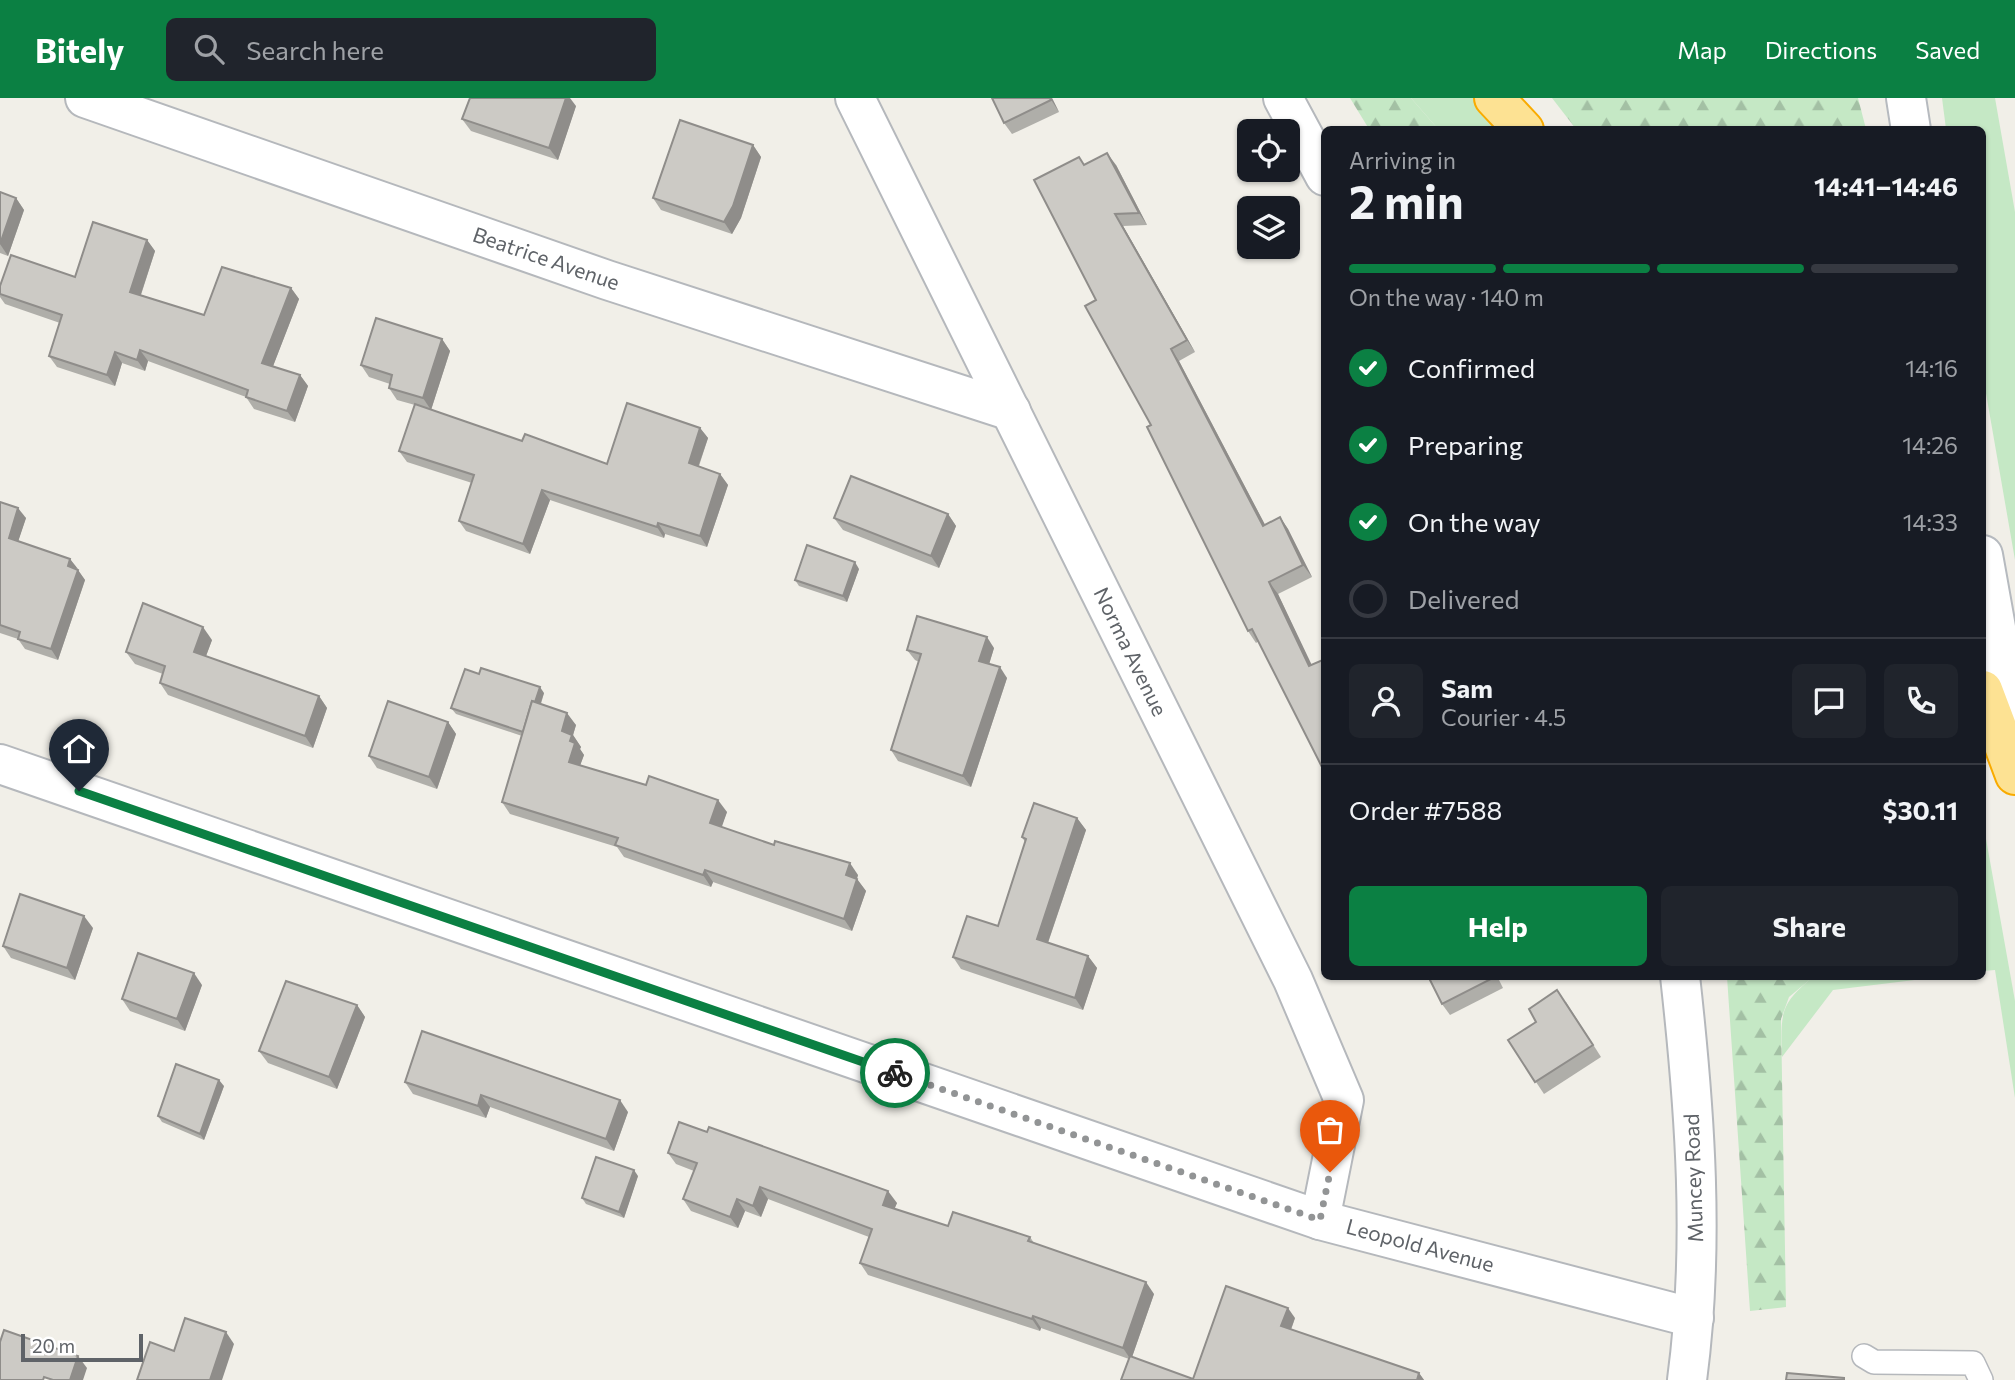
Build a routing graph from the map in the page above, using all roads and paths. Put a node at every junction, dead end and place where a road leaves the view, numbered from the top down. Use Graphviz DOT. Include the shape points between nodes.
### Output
graph roads {
  1 [pos="85,98"];
  2 [pos="855,98"];
  3 [pos="1283,98"];
  4 [pos="1494,98"];
  5 [pos="1906,98"];
  6 [pos="1520,126"];
  7 [pos="1910,126"];
  8 [pos="1321,169"];
  9 [pos="1011,411"];
  10 [pos="1986,572"];
  11 [pos="1986,698"];
  12 [pos="2015,734"];
  13 [pos="0,764"];
  14 [pos="2015,775"];
  15 [pos="1680,980"];
  16 [pos="1320,1220"];
  17 [pos="1693,1318"];
  18 [pos="1864,1356"];
  19 [pos="1687,1380"];
  20 [pos="1982,1380"];
  1 -- 9 [label="street, Beatrice Avenue" via="607,280"];
  2 -- 9 [label="street, Norma Avenue"];
  3 -- 8 [label="street"];
  4 -- 6 [label="highway"];
  5 -- 7 [label="street"];
  9 -- 16 [label="street, Norma Avenue" via="1293,980 1344,1100"];
  10 -- 12 [label="street"];
  11 -- 14 [label="highway"];
  13 -- 16 [label="street, Leopold Avenue"];
  15 -- 17 [label="street, Muncey Road" via="1696,1166"];
  16 -- 17 [label="street, Leopold Avenue"];
  17 -- 19 [label="street, Muncey Road"];
  18 -- 20 [label="lane" via="1874,1362 1973,1363"];
}
